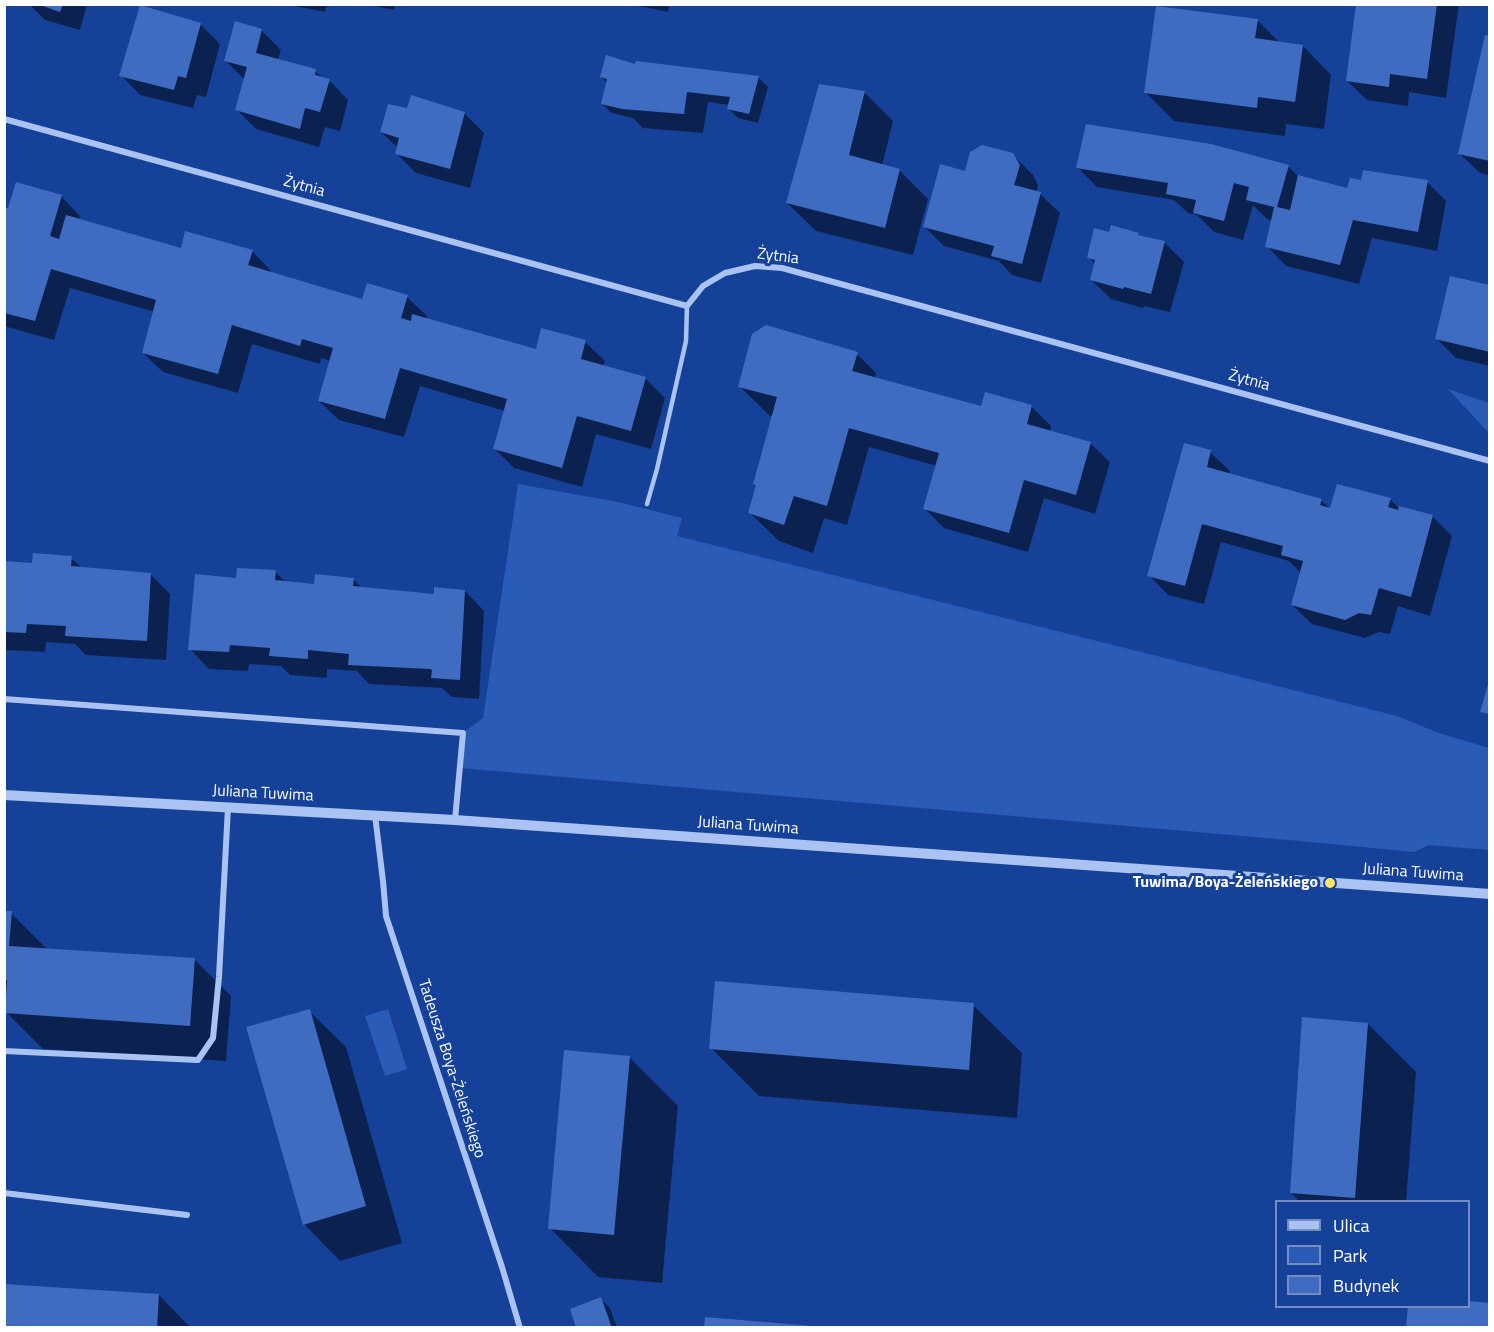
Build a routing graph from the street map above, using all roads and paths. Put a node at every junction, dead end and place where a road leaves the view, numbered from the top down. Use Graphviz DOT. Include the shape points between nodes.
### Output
graph roads {
  1 [pos="4,119"];
  2 [pos="687,306"];
  3 [pos="1490,461"];
  4 [pos="647,504"];
  5 [pos="4,699"];
  6 [pos="4,795"];
  7 [pos="228,807"];
  8 [pos="375,814"];
  9 [pos="455,820"];
  10 [pos="1490,894"];
  11 [pos="4,1051"];
  12 [pos="4,1192"];
  13 [pos="187,1215"];
  14 [pos="520,1328"];
  1 -- 2 [label="street, Żytnia"];
  2 -- 3 [label="street, Żytnia" via="703,286 725,273 755,266 782,268"];
  2 -- 4 [label="lane" via="686,341"];
  5 -- 9 [label="street" via="463,733"];
  6 -- 7 [label="street, Juliana Tuwima"];
  7 -- 8 [label="street, Juliana Tuwima"];
  7 -- 11 [label="street" via="213,1038 198,1060"];
  8 -- 9 [label="street, Juliana Tuwima"];
  8 -- 14 [label="street, Tadeusza Boya-Żeleńskiego" via="386,916"];
  9 -- 10 [label="street, Juliana Tuwima"];
  12 -- 13 [label="street"];
}
